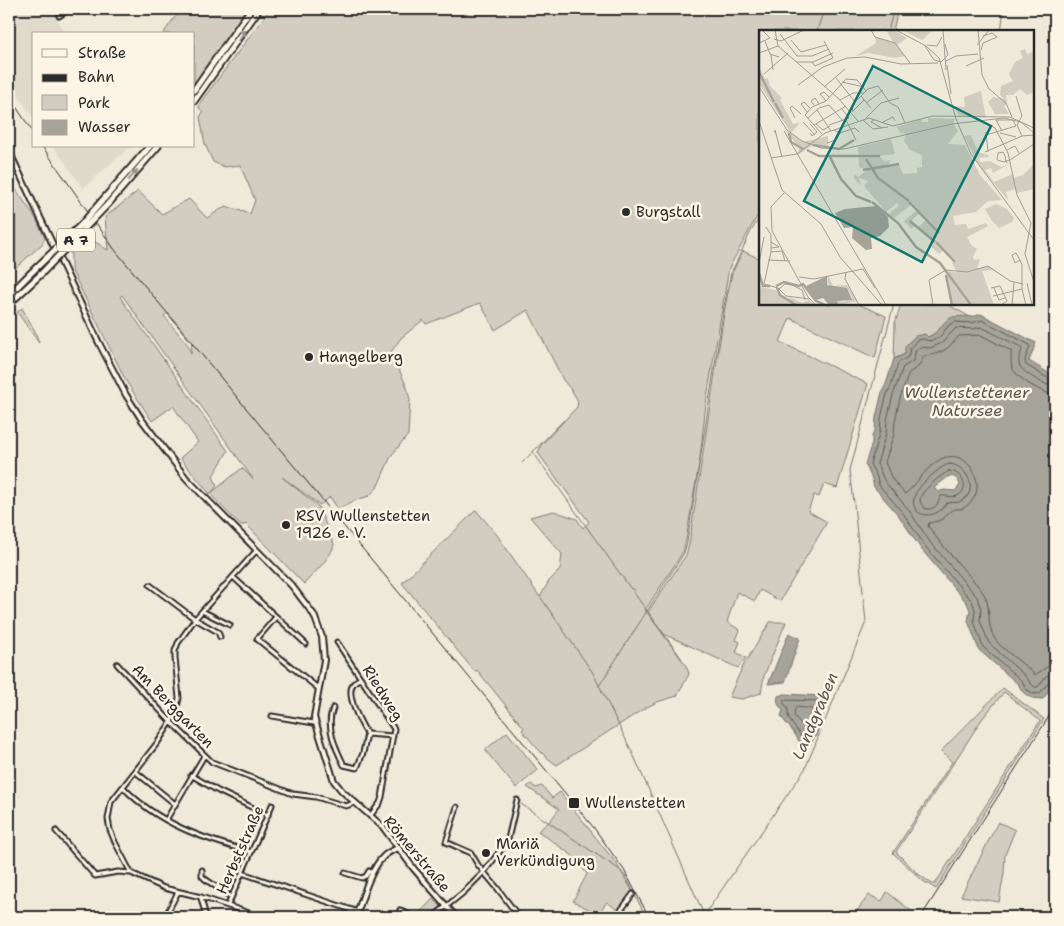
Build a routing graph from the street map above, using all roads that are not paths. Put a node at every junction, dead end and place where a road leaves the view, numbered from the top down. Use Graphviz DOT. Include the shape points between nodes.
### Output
graph roads {
  1 [pos="70,9"];
  2 [pos="251,9"];
  3 [pos="259,9"];
  4 [pos="59,16"];
  5 [pos="195,89"];
  6 [pos="195,100"];
  7 [pos="148,148"];
  8 [pos="156,148"];
  9 [pos="9,151"];
  10 [pos="9,294"];
  11 [pos="9,304"];
  12 [pos="256,550"];
  13 [pos="233,577"];
  14 [pos="150,585"];
  15 [pos="202,611"];
  16 [pos="276,617"];
  17 [pos="195,619"];
  18 [pos="230,625"];
  19 [pos="220,637"];
  20 [pos="337,642"];
  21 [pos="306,644"];
  22 [pos="117,664"];
  23 [pos="361,678"];
  24 [pos="319,689"];
  25 [pos="333,708"];
  26 [pos="272,716"];
  27 [pos="171,722"];
  28 [pos="314,723"];
  29 [pos="367,734"];
  30 [pos="394,736"];
  31 [pos="204,756"];
  32 [pos="136,772"];
  33 [pos="191,776"];
  34 [pos="123,787"];
  35 [pos="517,800"];
  36 [pos="354,803"];
  37 [pos="175,804"];
  38 [pos="272,804"];
  39 [pos="457,807"];
  40 [pos="268,815"];
  41 [pos="370,816"];
  42 [pos="166,820"];
  43 [pos="56,831"];
  44 [pos="398,848"];
  45 [pos="251,852"];
  46 [pos="202,870"];
  47 [pos="484,872"];
  48 [pos="132,873"];
  49 [pos="242,873"];
  50 [pos="345,873"];
  51 [pos="373,874"];
  52 [pos="178,892"];
  53 [pos="632,894"];
  54 [pos="201,897"];
  55 [pos="231,897"];
  56 [pos="228,905"];
  57 [pos="447,907"];
  58 [pos="352,910"];
  59 [pos="358,912"];
  60 [pos="165,917"];
  61 [pos="206,917"];
  62 [pos="261,917"];
  63 [pos="344,917"];
  64 [pos="356,917"];
  65 [pos="397,917"];
  66 [pos="413,917"];
  67 [pos="433,917"];
  68 [pos="456,917"];
  69 [pos="519,917"];
  70 [pos="555,917"];
  71 [pos="569,917"];
  72 [pos="616,917"];
  1 -- 4 [label="street"];
  2 -- 5 [label="highway"];
  6 -- 3 [label="highway, one-way"];
  7 -- 10 [label="highway, A 7, bridge" via="102,201"];
  11 -- 8 [label="highway, A 7, one-way, bridge" via="108,204"];
  9 -- 12 [label="main road, Römerstraße" via="126,395 173,463"];
  12 -- 13 [label="street"];
  12 -- 24 [label="main road, Römerstraße" via="292,586 314,615 322,637 324,660"];
  13 -- 15 [label="street"];
  13 -- 16 [label="street"];
  14 -- 17 [label="street"];
  15 -- 17 [label="street"];
  15 -- 18 [label="street"];
  16 -- 21 [label="street"];
  16 -- 24 [label="street" via="256,639"];
  17 -- 19 [label="street" via="218,632"];
  17 -- 27 [label="street" via="175,651 179,698"];
  20 -- 23 [label="street, Riedweg"];
  22 -- 27 [label="street, Am Berggarten"];
  23 -- 29 [label="street" via="351,688 353,709"];
  23 -- 30 [label="street, Riedweg" via="391,723"];
  24 -- 28 [label="main road, Römerstraße"];
  25 -- 29 [label="street" via="329,716 331,731 344,765 359,766"];
  26 -- 28 [label="street"];
  27 -- 31 [label="street, Am Berggarten"];
  27 -- 32 [label="street"];
  28 -- 36 [label="main road, Römerstraße" via="334,780"];
  29 -- 30 [label="street"];
  30 -- 41 [label="street, Riedweg" via="382,797"];
  31 -- 33 [label="street"];
  31 -- 36 [label="street, Am Berggarten" via="223,768 293,794 346,806"];
  32 -- 34 [label="street"];
  32 -- 37 [label="street"];
  33 -- 37 [label="street"];
  33 -- 40 [label="street"];
  34 -- 42 [label="street" via="143,807"];
  34 -- 48 [label="street" via="111,802 108,819 115,842"];
  35 -- 47 [label="street" via="508,839"];
  36 -- 41 [label="main road, Römerstraße"];
  37 -- 42 [label="street"];
  38 -- 40 [label="street, Herbststraße"];
  39 -- 47 [label="street" via="446,842 471,853"];
  40 -- 45 [label="street, Herbststraße"];
  41 -- 44 [label="main road, Römerstraße" via="383,827"];
  42 -- 45 [label="street" via="200,836"];
  43 -- 48 [label="street" via="95,876"];
  44 -- 51 [label="main road" via="384,856"];
  44 -- 57 [label="main road, Römerstraße"];
  45 -- 49 [label="street, Herbststraße"];
  46 -- 55 [label="street" via="205,879"];
  47 -- 57 [label="street"];
  47 -- 69 [label="street"];
  48 -- 52 [label="street"];
  49 -- 55 [label="street, Herbststraße"];
  49 -- 58 [label="street"];
  50 -- 51 [label="street" via="362,878 368,872"];
  51 -- 59 [label="main road"];
  52 -- 54 [label="street"];
  52 -- 60 [label="street"];
  53 -- 72 [label="street"];
  54 -- 56 [label="street"];
  54 -- 61 [label="street"];
  55 -- 56 [label="street, Herbststraße"];
  56 -- 62 [label="street"];
  57 -- 67 [label="street"];
  57 -- 68 [label="main road, Römerstraße"];
  58 -- 59 [label="street"];
  58 -- 63 [label="street"];
  59 -- 64 [label="main road"];
  65 -- 66 [label="street" via="400,910"];
  70 -- 71 [label="street"];
}
